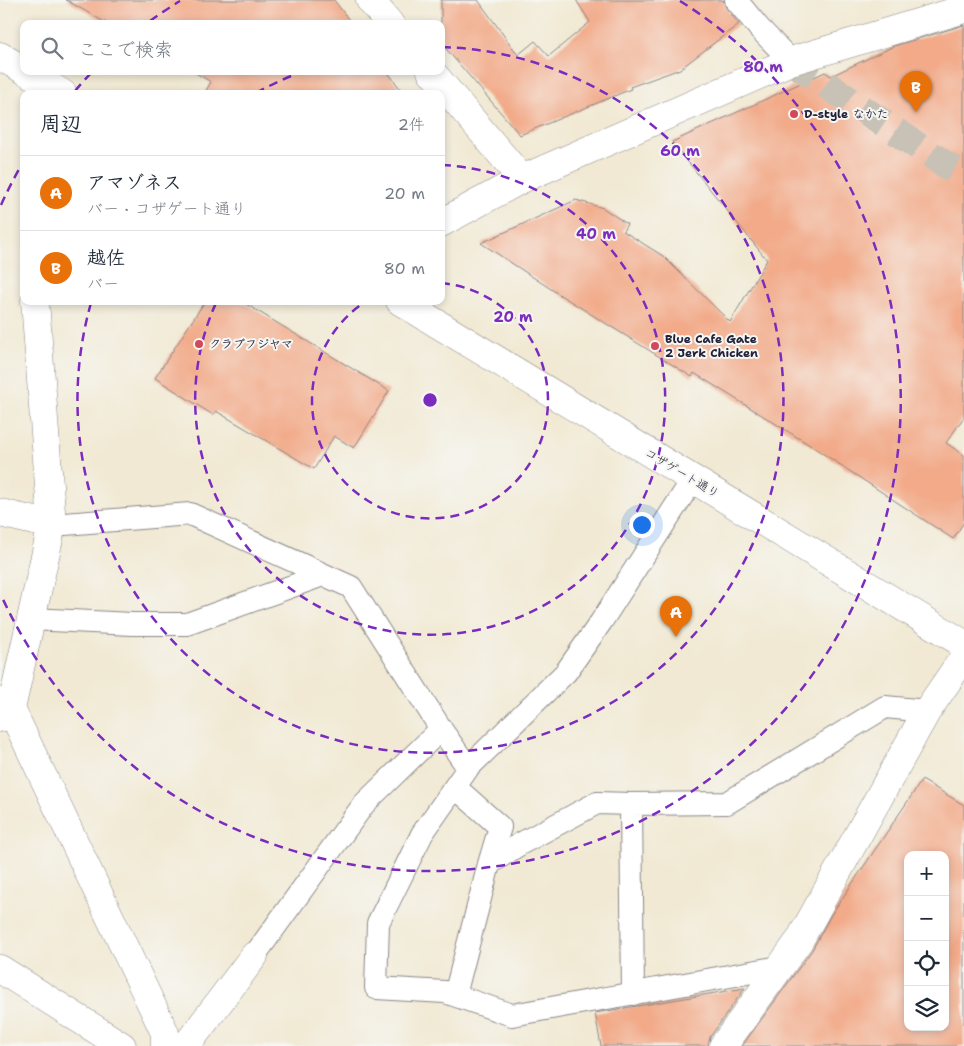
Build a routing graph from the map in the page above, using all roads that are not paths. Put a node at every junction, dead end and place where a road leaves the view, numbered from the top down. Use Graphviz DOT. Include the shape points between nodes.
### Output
graph roads {
  1 [pos="370,0"];
  2 [pos="736,0"];
  3 [pos="964,9"];
  4 [pos="387,20"];
  5 [pos="0,56"];
  6 [pos="791,61"];
  7 [pos="20,68"];
  8 [pos="32,75"];
  9 [pos="433,75"];
  10 [pos="56,90"];
  11 [pos="522,179"];
  12 [pos="445,221"];
  13 [pos="34,305"];
  14 [pos="407,305"];
  15 [pos="692,479"];
  16 [pos="0,513"];
  17 [pos="52,525"];
  18 [pos="322,575"];
  19 [pos="31,619"];
  20 [pos="964,644"];
  21 [pos="964,657"];
  22 [pos="4,709"];
  23 [pos="927,711"];
  24 [pos="441,729"];
  25 [pos="468,768"];
  26 [pos="455,787"];
  27 [pos="631,804"];
  28 [pos="489,864"];
  29 [pos="254,956"];
  30 [pos="780,967"];
  31 [pos="0,968"];
  32 [pos="633,994"];
  33 [pos="455,996"];
  34 [pos="122,1046"];
  35 [pos="165,1046"];
  36 [pos="186,1046"];
  37 [pos="723,1046"];
  1 -- 4 [label="street"];
  2 -- 6 [label="lane"];
  3 -- 6 [label="street"];
  5 -- 7 [label="street"];
  6 -- 11 [label="street"];
  8 -- 10 [label="street"];
  9 -- 11 [label="street"];
  11 -- 12 [label="street"];
  13 -- 17 [label="street"];
  14 -- 15 [label="street, コザゲート通り"];
  15 -- 20 [label="street, コザゲート通り"];
  15 -- 25 [label="lane" via="566,672"];
  16 -- 17 [label="street"];
  17 -- 18 [label="lane" via="190,514"];
  17 -- 19 [label="street"];
  18 -- 19 [label="lane" via="188,624"];
  18 -- 24 [label="lane" via="351,588"];
  19 -- 22 [label="street"];
  21 -- 23 [label="street"];
  22 -- 35 [label="street" via="164,1033"];
  23 -- 27 [label="lane" via="885,707 727,802"];
  23 -- 30 [label="street" via="799,941"];
  24 -- 25 [label="lane"];
  24 -- 29 [label="lane" via="364,804"];
  25 -- 26 [label="lane"];
  26 -- 28 [label="lane" via="500,827"];
  26 -- 33 [label="lane" via="422,834 378,923 376,988 445,992"];
  27 -- 28 [label="lane" via="597,802"];
  27 -- 32 [label="lane"];
  28 -- 33 [label="lane"];
  29 -- 36 [label="street"];
  30 -- 32 [label="lane"];
  30 -- 37 [label="street"];
  31 -- 34 [label="street"];
  32 -- 33 [label="lane" via="512,1015"];
}
